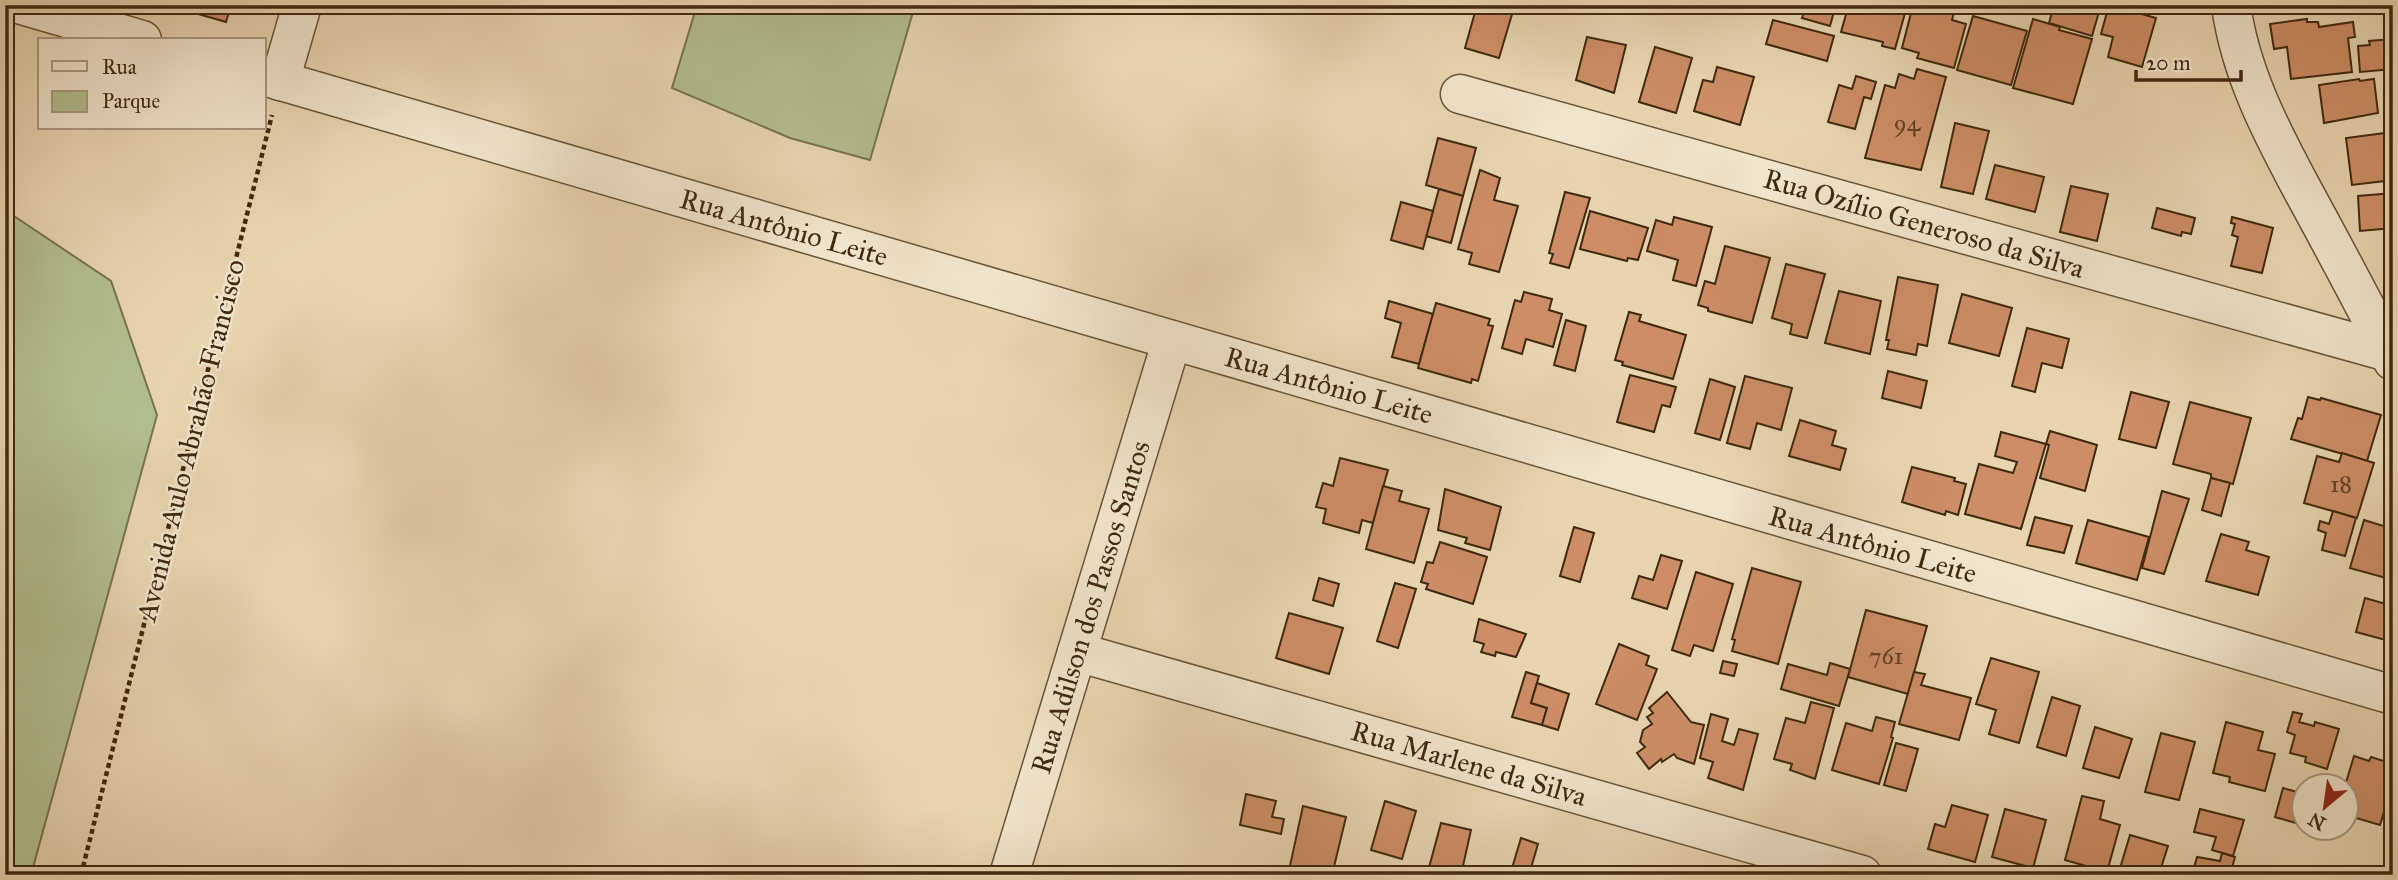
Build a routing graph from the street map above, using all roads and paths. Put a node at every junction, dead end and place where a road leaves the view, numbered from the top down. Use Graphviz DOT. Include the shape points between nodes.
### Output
graph roads {
  1 [pos="22,5"];
  2 [pos="302,5"];
  3 [pos="2231,5"];
  4 [pos="135,38"];
  5 [pos="272,78"];
  6 [pos="1460,94"];
  7 [pos="266,103"];
  8 [pos="260,130"];
  9 [pos="1172,340"];
  10 [pos="2391,356"];
  11 [pos="1077,652"];
  12 [pos="2393,695"];
  13 [pos="81,875"];
  14 [pos="1009,875"];
  15 [pos="1862,875"];
  1 -- 4 [label="street"];
  2 -- 5 [label="street"];
  3 -- 10 [label="street" via="2234,30 2261,106"];
  5 -- 7 [label="path, Avenida Aulo Abrahão Francisco"];
  5 -- 9 [label="street, Rua Antônio Leite"];
  6 -- 10 [label="street, Rua Ozílio Generoso da Silva"];
  8 -- 13 [label="path, Avenida Aulo Abrahão Francisco"];
  9 -- 11 [label="street, Rua Adilson dos Passos Santos"];
  9 -- 12 [label="street, Rua Antônio Leite"];
  11 -- 14 [label="street, Rua Adilson dos Passos Santos"];
  11 -- 15 [label="street, Rua Marlene da Silva"];
}
